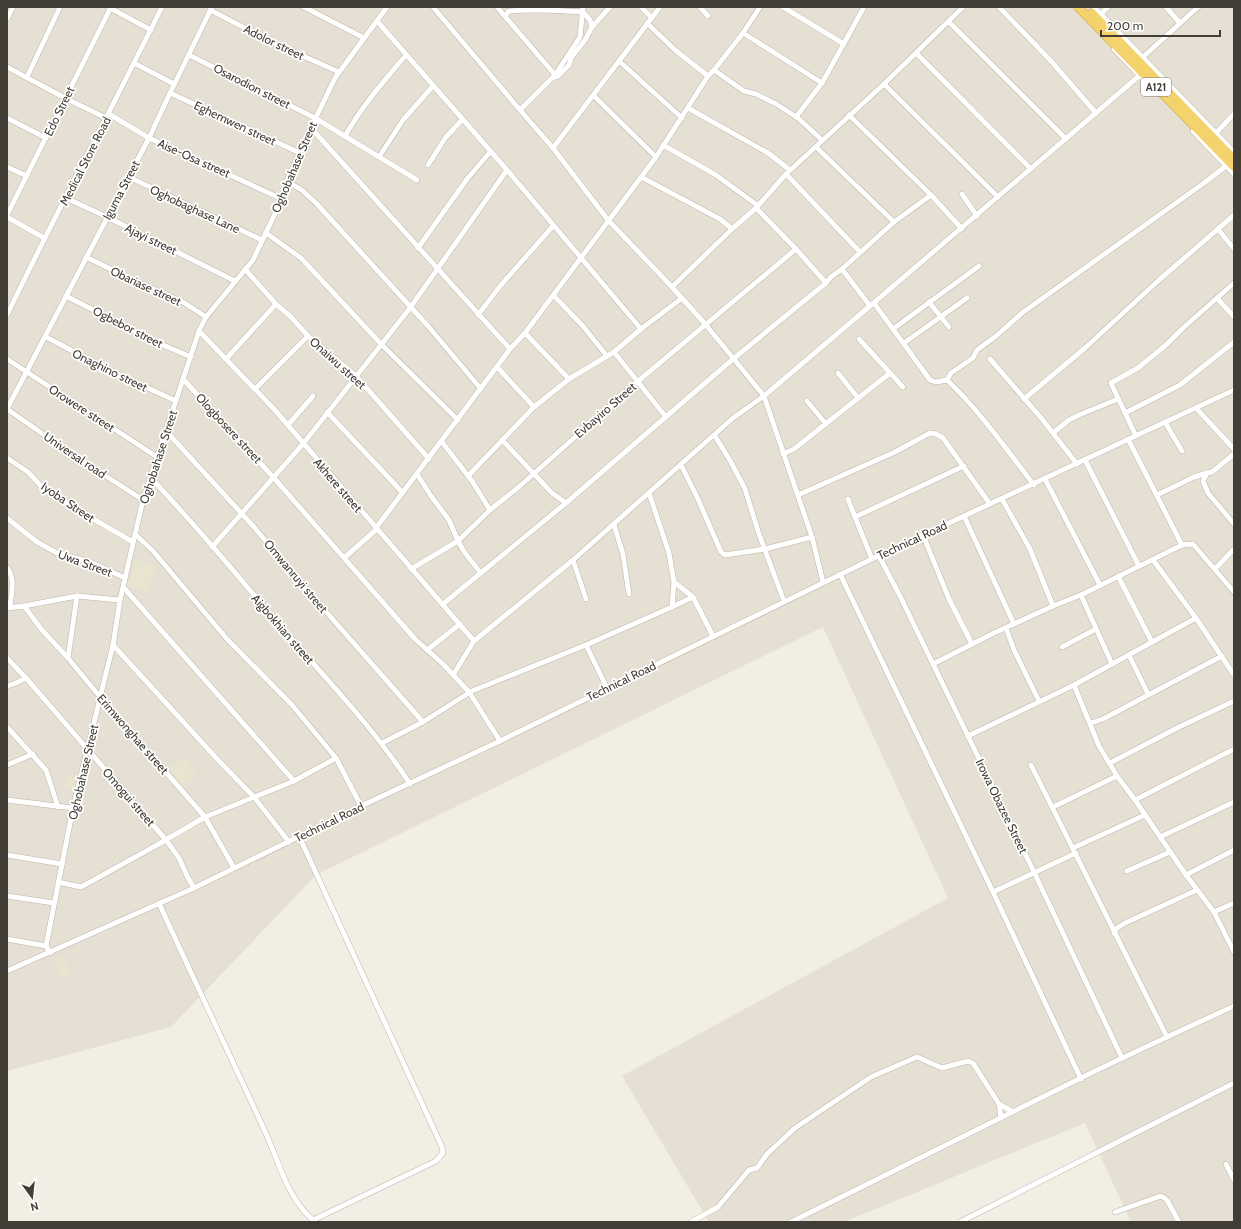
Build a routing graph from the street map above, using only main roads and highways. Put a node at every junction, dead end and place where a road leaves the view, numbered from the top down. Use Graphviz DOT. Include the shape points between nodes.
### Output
graph roads {
  1 [pos="1078,7"];
  2 [pos="1086,7"];
  3 [pos="1234,159"];
  4 [pos="1230,166"];
  1 -- 4 [label="highway, A121"];
  2 -- 3 [label="highway, A121"];
}
